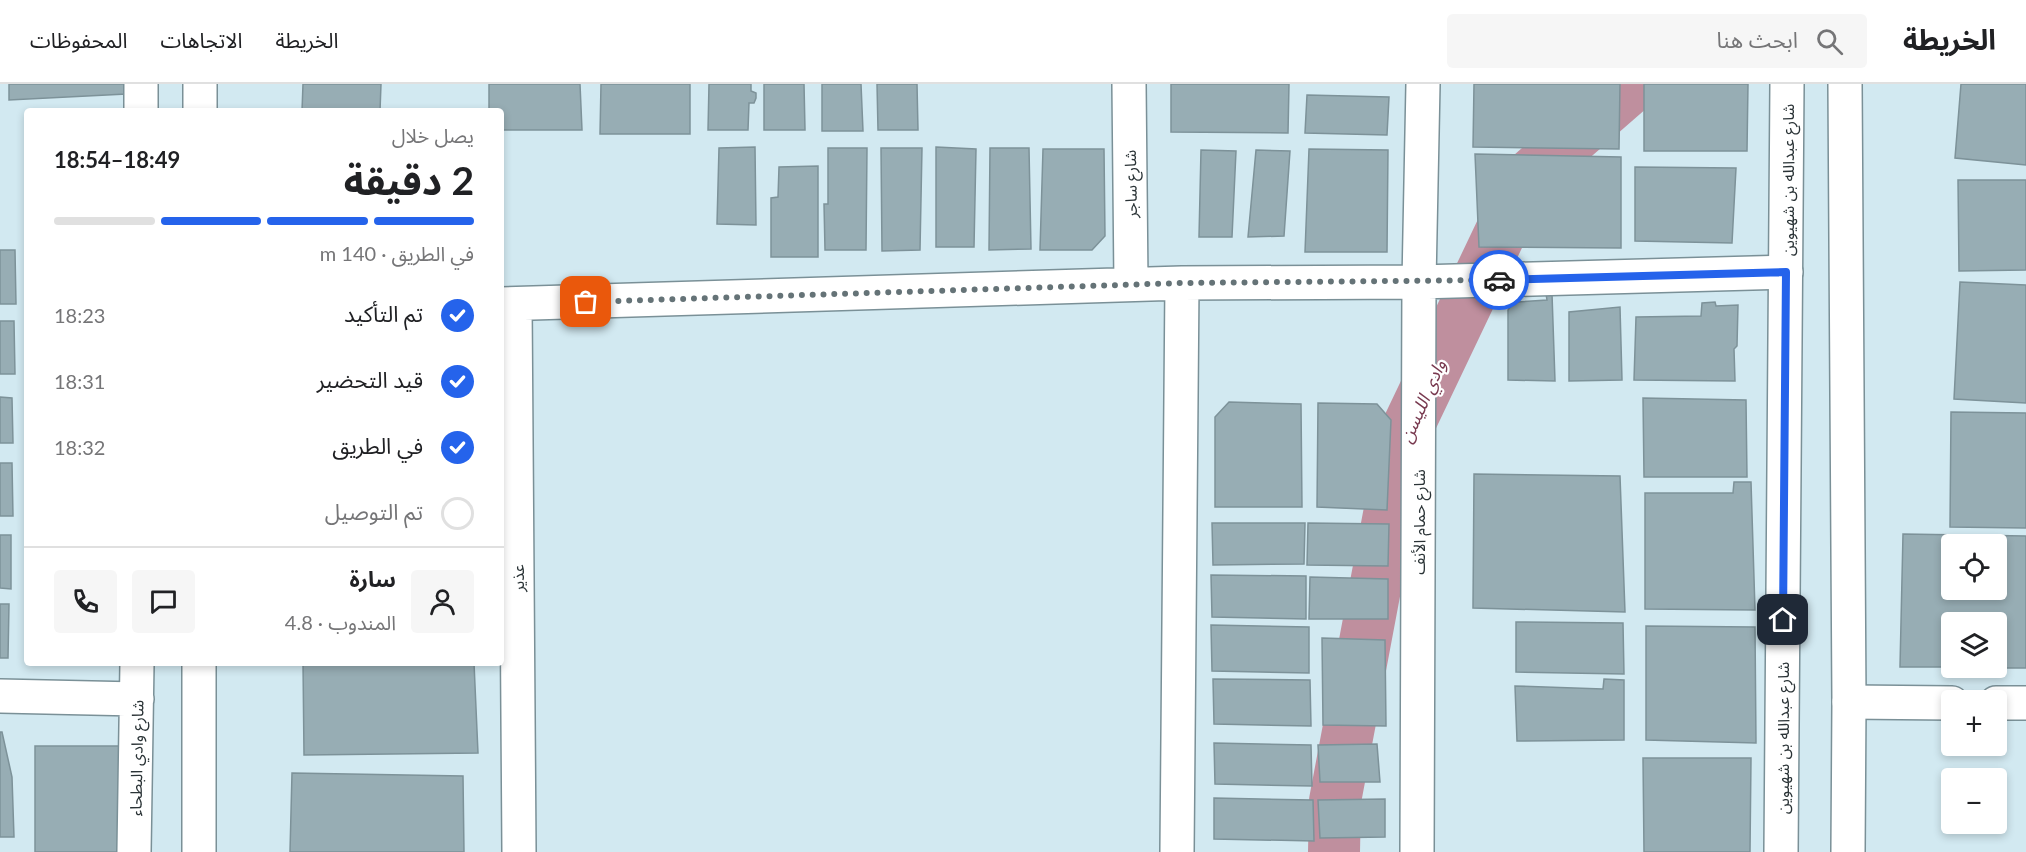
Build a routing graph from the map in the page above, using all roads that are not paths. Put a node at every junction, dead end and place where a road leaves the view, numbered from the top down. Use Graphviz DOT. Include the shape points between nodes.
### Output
graph roads {
  1 [pos="141,84"];
  2 [pos="200,84"];
  3 [pos="1129,84"];
  4 [pos="1423,84"];
  5 [pos="1787,84"];
  6 [pos="1845,84"];
  7 [pos="141,108"];
  8 [pos="200,108"];
  9 [pos="1786,272"];
  10 [pos="1419,282"];
  11 [pos="1182,283"];
  12 [pos="1131,284"];
  13 [pos="508,304"];
  14 [pos="137,666"];
  15 [pos="199,666"];
  16 [pos="0,696"];
  17 [pos="137,699"];
  18 [pos="1849,702"];
  19 [pos="1941,703"];
  20 [pos="2007,703"];
  21 [pos="2026,703"];
  22 [pos="134,852"];
  23 [pos="199,852"];
  24 [pos="519,852"];
  25 [pos="1177,852"];
  26 [pos="1417,852"];
  27 [pos="1781,852"];
  28 [pos="1848,852"];
  1 -- 7 [label="street"];
  2 -- 8 [label="street"];
  3 -- 12 [label="street, شارع ساجر"];
  4 -- 10 [label="street, شارع حمام الأنف"];
  5 -- 9 [label="street, شارع عبدالله بن شهيوين"];
  6 -- 18 [label="street"];
  9 -- 10 [label="street"];
  9 -- 27 [label="street, شارع عبدالله بن شهيوين"];
  10 -- 11 [label="street"];
  10 -- 26 [label="street, شارع حمام الأنف"];
  11 -- 12 [label="street"];
  11 -- 25 [label="street"];
  12 -- 13 [label="street"];
  13 -- 24 [label="street, عذير"];
  14 -- 17 [label="street, شارع وادي البطحاء"];
  15 -- 23 [label="street"];
  16 -- 17 [label="street"];
  17 -- 22 [label="street, شارع وادي البطحاء"];
  18 -- 19 [label="street"];
  18 -- 28 [label="street"];
  20 -- 21 [label="street"];
}
